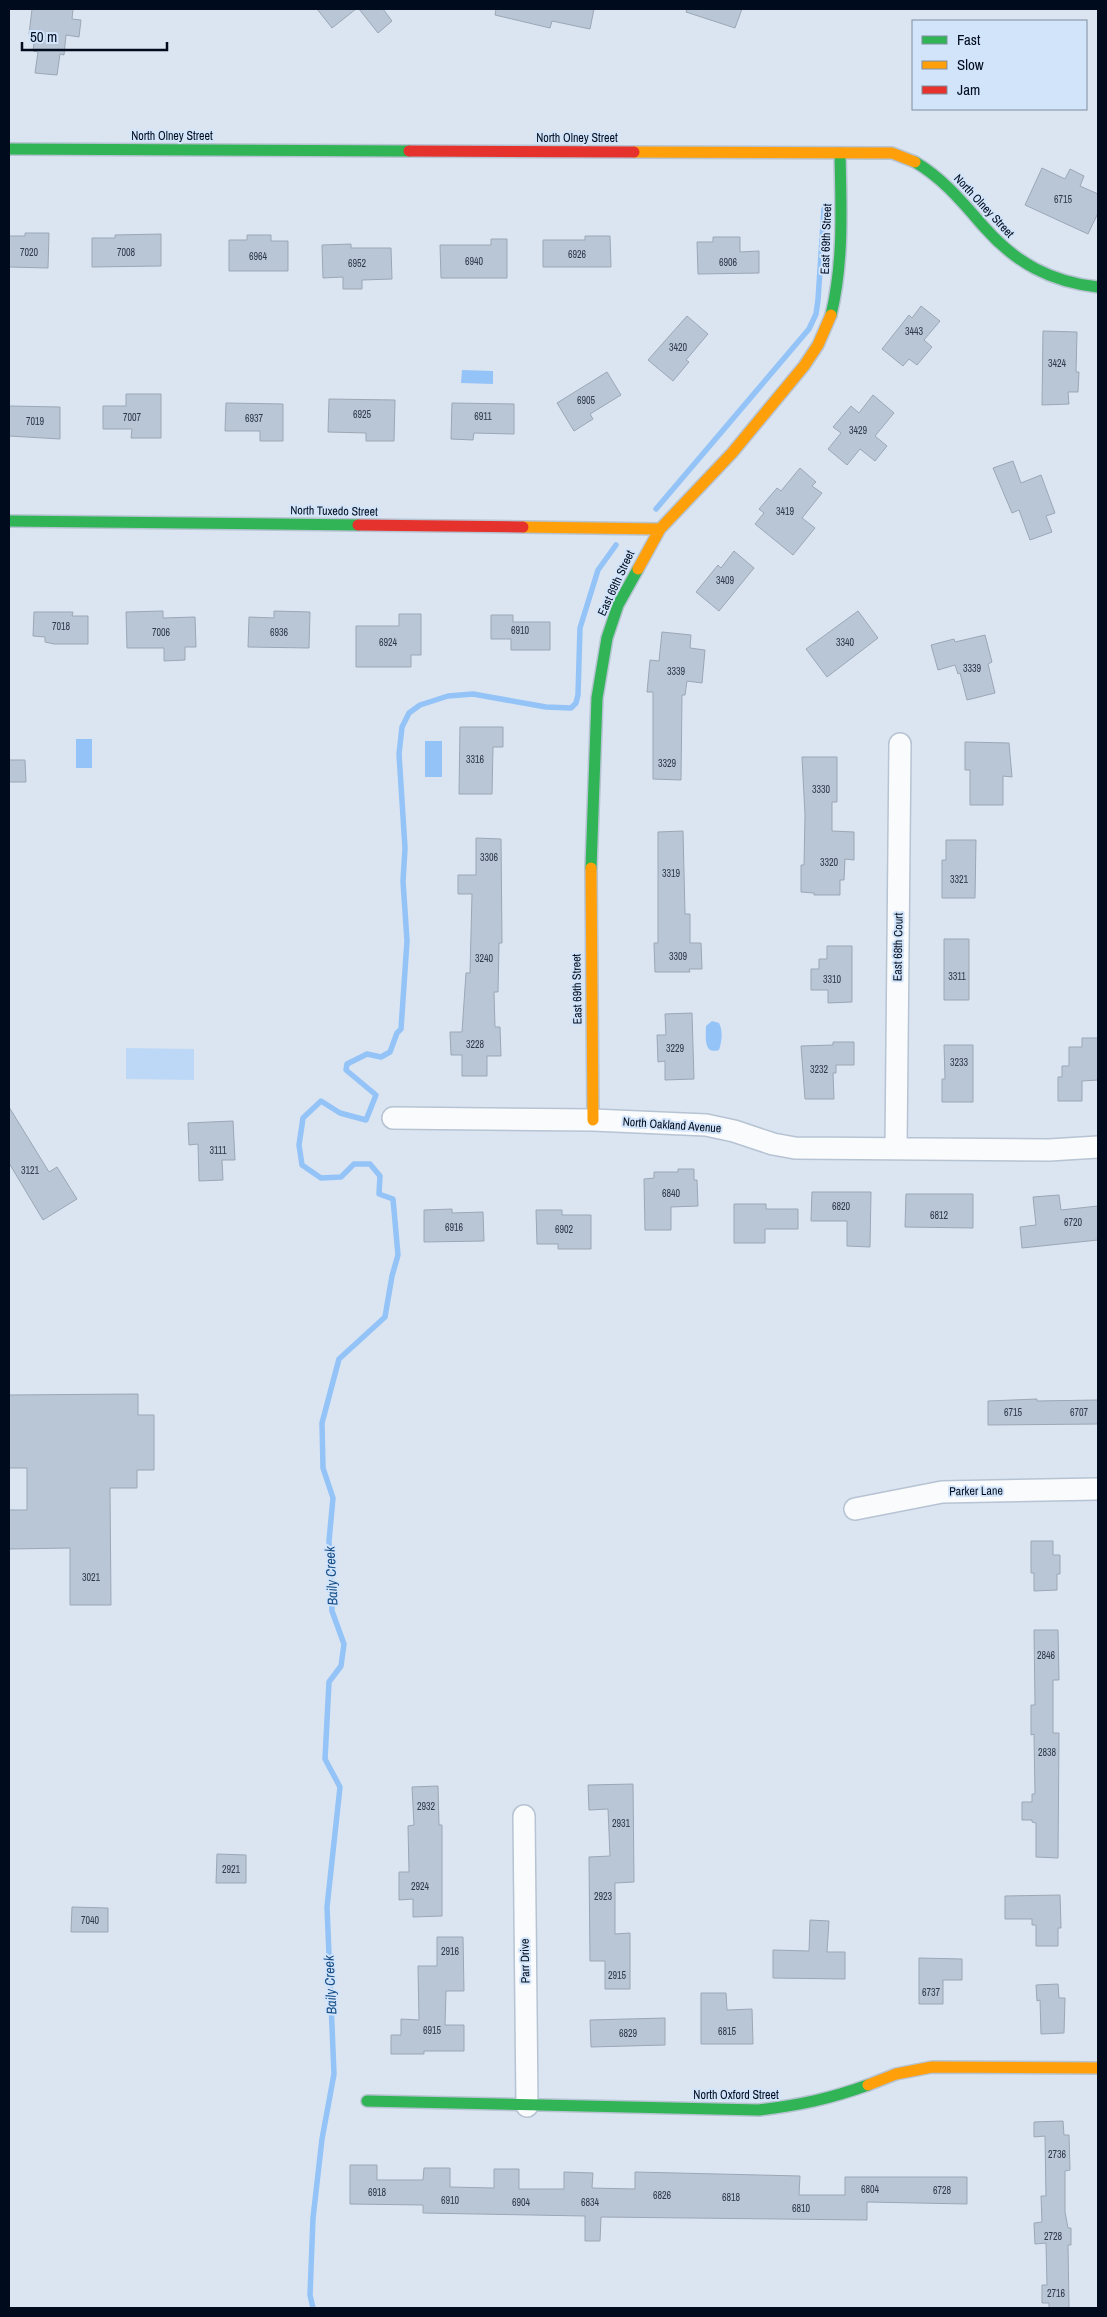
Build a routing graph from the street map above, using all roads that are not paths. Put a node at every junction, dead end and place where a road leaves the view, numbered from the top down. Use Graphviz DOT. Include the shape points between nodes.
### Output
graph roads {
  1 [pos="9,149"];
  2 [pos="840,153"];
  3 [pos="1098,287"];
  4 [pos="9,522"];
  5 [pos="660,529"];
  6 [pos="900,744"];
  7 [pos="394,1118"];
  8 [pos="593,1120"];
  9 [pos="1098,1147"];
  10 [pos="896,1149"];
  11 [pos="1098,1489"];
  12 [pos="855,1509"];
  13 [pos="524,1816"];
  14 [pos="1098,2068"];
  15 [pos="367,2101"];
  16 [pos="527,2106"];
  1 -- 2 [label="street, North Olney Street"];
  2 -- 3 [label="street, North Olney Street" via="884,152 913,159 938,176 1022,262 1062,281"];
  2 -- 5 [label="street, East 69th Street" via="840,264 830,320 804,366 732,453"];
  4 -- 5 [label="street, North Tuxedo Street"];
  5 -- 8 [label="street, East 69th Street" via="618,605 607,638 598,698 590,907"];
  6 -- 10 [label="street, East 68th Court"];
  7 -- 8 [label="street, North Oakland Avenue"];
  8 -- 10 [label="street, North Oakland Avenue" via="717,1126 795,1148"];
  9 -- 10 [label="street, North Oakland Avenue" via="1049,1150"];
  11 -- 12 [label="street, Parker Lane" via="942,1492"];
  13 -- 16 [label="street, Parr Drive"];
  14 -- 16 [label="street, North Oxford Street" via="932,2067 896,2074 835,2097 778,2109"];
  15 -- 16 [label="street, North Oxford Street"];
}
